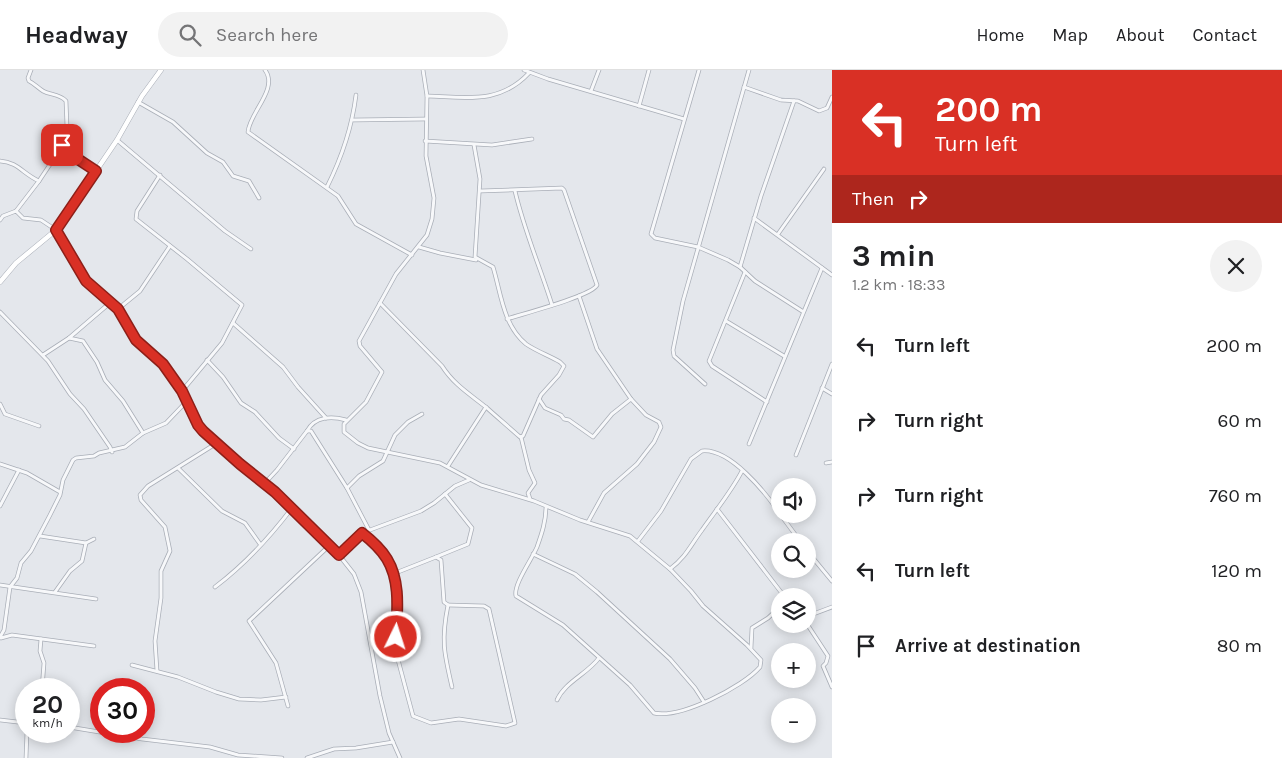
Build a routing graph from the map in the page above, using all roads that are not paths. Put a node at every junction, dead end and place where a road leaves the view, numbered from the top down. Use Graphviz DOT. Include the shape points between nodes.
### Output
graph roads {
  1 [pos="31,70"];
  2 [pos="161,70"];
  3 [pos="265,70"];
  4 [pos="423,70"];
  5 [pos="524,70"];
  6 [pos="599,70"];
  7 [pos="649,70"];
  8 [pos="699,70"];
  9 [pos="749,70"];
  10 [pos="529,73"];
  11 [pos="744,87"];
  12 [pos="591,91"];
  13 [pos="356,96"];
  14 [pos="427,96"];
  15 [pos="832,97"];
  16 [pos="794,101"];
  17 [pos="138,102"];
  18 [pos="639,106"];
  19 [pos="426,119"];
  20 [pos="684,119"];
  21 [pos="353,120"];
  22 [pos="532,139"];
  23 [pos="117,140"];
  24 [pos="425,141"];
  25 [pos="474,145"];
  26 [pos="61,148"];
  27 [pos="0,161"];
  28 [pos="824,169"];
  29 [pos="96,171"];
  30 [pos="160,175"];
  31 [pos="39,181"];
  32 [pos="327,187"];
  33 [pos="480,191"];
  34 [pos="515,191"];
  35 [pos="259,198"];
  36 [pos="16,211"];
  37 [pos="2,215"];
  38 [pos="754,218"];
  39 [pos="0,220"];
  40 [pos="56,230"];
  41 [pos="778,234"];
  42 [pos="170,246"];
  43 [pos="419,246"];
  44 [pos="698,247"];
  45 [pos="251,249"];
  46 [pos="412,255"];
  47 [pos="477,260"];
  48 [pos="740,267"];
  49 [pos="822,268"];
  50 [pos="0,272"];
  51 [pos="745,272"];
  52 [pos="832,274"];
  53 [pos="6,277"];
  54 [pos="0,282"];
  55 [pos="579,296"];
  56 [pos="111,302"];
  57 [pos="380,303"];
  58 [pos="552,305"];
  59 [pos="118,309"];
  60 [pos="802,311"];
  61 [pos="0,312"];
  62 [pos="507,319"];
  63 [pos="726,320"];
  64 [pos="233,323"];
  65 [pos="69,338"];
  66 [pos="43,355"];
  67 [pos="784,356"];
  68 [pos="207,360"];
  69 [pos="832,364"];
  70 [pos="705,384"];
  71 [pos="822,388"];
  72 [pos="182,391"];
  73 [pos="832,394"];
  74 [pos="539,399"];
  75 [pos="631,399"];
  76 [pos="187,401"];
  77 [pos="767,402"];
  78 [pos="0,404"];
  79 [pos="486,407"];
  80 [pos="422,414"];
  81 [pos="326,418"];
  82 [pos="346,420"];
  83 [pos="39,426"];
  84 [pos="307,431"];
  85 [pos="143,433"];
  86 [pos="521,437"];
  87 [pos="217,443"];
  88 [pos="749,444"];
  89 [pos="294,449"];
  90 [pos="112,452"];
  91 [pos="386,452"];
  92 [pos="796,455"];
  93 [pos="832,462"];
  94 [pos="826,463"];
  95 [pos="0,464"];
  96 [pos="448,466"];
  97 [pos="178,468"];
  98 [pos="19,470"];
  99 [pos="742,471"];
  100 [pos="469,480"];
  101 [pos="264,484"];
  102 [pos="347,488"];
  103 [pos="60,492"];
  104 [pos="445,494"];
  105 [pos="531,500"];
  106 [pos="771,502"];
  107 [pos="0,506"];
  108 [pos="546,506"];
  109 [pos="292,508"];
  110 [pos="717,509"];
  111 [pos="588,522"];
  112 [pos="369,530"];
  113 [pos="362,533"];
  114 [pos="40,536"];
  115 [pos="94,539"];
  116 [pos="638,541"];
  117 [pos="86,544"];
  118 [pos="260,544"];
  119 [pos="330,545"];
  120 [pos="534,554"];
  121 [pos="339,555"];
  122 [pos="436,557"];
  123 [pos="816,562"];
  124 [pos="670,569"];
  125 [pos="392,574"];
  126 [pos="832,581"];
  127 [pos="0,585"];
  128 [pos="10,587"];
  129 [pos="215,587"];
  130 [pos="778,588"];
  131 [pos="55,592"];
  132 [pos="96,599"];
  133 [pos="448,605"];
  134 [pos="832,607"];
  135 [pos="816,613"];
  136 [pos="771,615"];
  137 [pos="4,630"];
  138 [pos="813,633"];
  139 [pos="12,635"];
  140 [pos="0,638"];
  141 [pos="41,639"];
  142 [pos="94,646"];
  143 [pos="751,649"];
  144 [pos="599,658"];
  145 [pos="132,665"];
  146 [pos="157,671"];
  147 [pos="43,678"];
  148 [pos="452,687"];
  149 [pos="832,687"];
  150 [pos="286,697"];
  151 [pos="557,700"];
  152 [pos="704,702"];
  153 [pos="288,706"];
  154 [pos="0,720"];
  155 [pos="15,722"];
  156 [pos="80,730"];
  157 [pos="393,742"];
  158 [pos="27,743"];
  159 [pos="26,758"];
  160 [pos="282,758"];
  161 [pos="307,758"];
  162 [pos="400,758"];
  1 -- 26 [label="street" via="29,81 42,91 66,101 67,127"];
  2 -- 17 [label="street"];
  3 -- 32 [label="street" via="267,89 248,132"];
  4 -- 14 [label="street"];
  5 -- 10 [label="street"];
  6 -- 12 [label="street"];
  7 -- 18 [label="street"];
  8 -- 20 [label="street"];
  9 -- 11 [label="street"];
  10 -- 12 [label="street"];
  10 -- 14 [label="street" via="512,87 491,96"];
  11 -- 16 [label="street" via="781,100"];
  11 -- 44 [label="street"];
  12 -- 18 [label="street"];
  13 -- 21 [label="street"];
  14 -- 19 [label="street"];
  15 -- 16 [label="street" via="823,110"];
  16 -- 38 [label="street"];
  17 -- 23 [label="street"];
  17 -- 35 [label="street" via="174,122 207,153 223,162 233,176 249,181"];
  18 -- 20 [label="street"];
  19 -- 21 [label="street"];
  19 -- 24 [label="street"];
  20 -- 44 [label="street" via="651,232 655,238"];
  21 -- 32 [label="street"];
  22 -- 25 [label="street"];
  23 -- 29 [label="street"];
  23 -- 30 [label="street"];
  24 -- 25 [label="street"];
  24 -- 43 [label="street" via="434,211 430,229"];
  25 -- 33 [label="street"];
  26 -- 29 [label="street"];
  26 -- 31 [label="street"];
  27 -- 31 [label="street" via="13,163 24,174"];
  28 -- 41 [label="street"];
  29 -- 40 [label="street"];
  30 -- 42 [label="street" via="135,217"];
  30 -- 45 [label="street"];
  31 -- 36 [label="street"];
  32 -- 46 [label="street" via="341,198 356,224"];
  33 -- 34 [label="street"];
  33 -- 47 [label="street" via="474,255"];
  34 -- 55 [label="street" via="558,187 564,190 597,285 596,289"];
  34 -- 58 [label="street" via="531,250"];
  36 -- 37 [label="street"];
  36 -- 40 [label="street" via="24,218 41,220"];
  37 -- 39 [label="street"];
  38 -- 41 [label="street"];
  38 -- 48 [label="street"];
  40 -- 53 [label="street" via="16,263"];
  40 -- 56 [label="street" via="86,281"];
  41 -- 49 [label="street"];
  42 -- 59 [label="street" via="140,292"];
  42 -- 64 [label="street" via="241,304"];
  43 -- 46 [label="street"];
  43 -- 47 [label="street"];
  44 -- 48 [label="street"];
  44 -- 70 [label="street" via="673,354"];
  46 -- 57 [label="street" via="396,274"];
  47 -- 62 [label="street" via="493,267"];
  48 -- 51 [label="street"];
  49 -- 52 [label="street"];
  49 -- 60 [label="street"];
  50 -- 53 [label="street"];
  51 -- 60 [label="street"];
  51 -- 63 [label="street"];
  53 -- 54 [label="street"];
  55 -- 58 [label="street"];
  55 -- 75 [label="street" via="595,345"];
  56 -- 59 [label="street"];
  56 -- 65 [label="street"];
  57 -- 79 [label="street" via="464,392"];
  57 -- 82 [label="street" via="359,343 382,372 366,402"];
  58 -- 62 [label="street"];
  59 -- 72 [label="street" via="136,340 163,364"];
  60 -- 67 [label="street"];
  61 -- 66 [label="street"];
  62 -- 74 [label="street" via="528,345 564,366"];
  63 -- 67 [label="street"];
  63 -- 77 [label="street" via="709,363"];
  64 -- 68 [label="street"];
  64 -- 81 [label="street" via="283,366"];
  65 -- 66 [label="street"];
  65 -- 85 [label="street" via="83,341 105,380"];
  66 -- 90 [label="street"];
  67 -- 77 [label="street"];
  68 -- 72 [label="street"];
  68 -- 89 [label="street" via="241,402"];
  69 -- 71 [label="street"];
  71 -- 73 [label="street"];
  71 -- 92 [label="street"];
  72 -- 76 [label="street"];
  74 -- 75 [label="street" via="545,408 561,414 593,437 612,414"];
  74 -- 86 [label="street"];
  75 -- 111 [label="street" via="661,427 637,464 604,493"];
  76 -- 85 [label="street" via="166,423"];
  76 -- 87 [label="street" via="198,425"];
  77 -- 88 [label="street"];
  78 -- 83 [label="street" via="5,414"];
  79 -- 86 [label="street"];
  79 -- 96 [label="street"];
  80 -- 91 [label="street" via="402,427"];
  81 -- 82 [label="street"];
  81 -- 84 [label="street"];
  82 -- 91 [label="street" via="344,432 358,443"];
  84 -- 89 [label="street"];
  84 -- 102 [label="street" via="312,432"];
  85 -- 90 [label="street"];
  86 -- 105 [label="street" via="535,483 528,492"];
  87 -- 97 [label="street"];
  87 -- 101 [label="street"];
  89 -- 101 [label="street"];
  90 -- 103 [label="street" via="73,460"];
  91 -- 96 [label="street"];
  91 -- 102 [label="street" via="383,461"];
  93 -- 94 [label="street"];
  95 -- 98 [label="street"];
  96 -- 100 [label="street"];
  97 -- 118 [label="street" via="222,511 245,523"];
  97 -- 146 [label="street" via="148,486 140,495 165,527 170,551 161,571 155,641"];
  98 -- 103 [label="street"];
  98 -- 107 [label="street"];
  99 -- 106 [label="street" via="758,484"];
  99 -- 110 [label="street"];
  99 -- 116 [label="street" via="712,452 698,453 684,469 661,511"];
  100 -- 104 [label="street"];
  100 -- 105 [label="street"];
  101 -- 109 [label="street"];
  102 -- 112 [label="street"];
  103 -- 114 [label="street"];
  104 -- 112 [label="street" via="421,511"];
  104 -- 122 [label="street" via="472,528 468,544"];
  105 -- 108 [label="street"];
  108 -- 111 [label="street"];
  108 -- 120 [label="street" via="546,519"];
  109 -- 118 [label="street"];
  109 -- 119 [label="street"];
  110 -- 124 [label="street" via="685,556"];
  110 -- 130 [label="street"];
  111 -- 116 [label="street"];
  112 -- 113 [label="street"];
  113 -- 121 [label="street"];
  113 -- 125 [label="street" via="386,557"];
  114 -- 117 [label="street"];
  114 -- 128 [label="street"];
  115 -- 117 [label="street"];
  116 -- 124 [label="street"];
  117 -- 131 [label="street" via="82,561"];
  118 -- 129 [label="street"];
  119 -- 121 [label="street"];
  119 -- 150 [label="street" via="249,621 276,663"];
  120 -- 144 [label="street" via="515,590 516,596 555,618"];
  120 -- 152 [label="street" via="575,574 597,592 670,659"];
  121 -- 157 [label="street" via="359,584 378,685"];
  122 -- 125 [label="street"];
  122 -- 133 [label="street" via="442,560 444,602"];
  123 -- 126 [label="street"];
  124 -- 143 [label="street" via="703,606"];
  125 -- 133 [label="street" via="397,597 397,656 413,716 431,723 459,719 506,726 515,724 489,609 484,606"];
  127 -- 128 [label="street"];
  128 -- 131 [label="street"];
  128 -- 137 [label="street"];
  131 -- 132 [label="street"];
  133 -- 148 [label="street" via="443,646"];
  134 -- 135 [label="street"];
  136 -- 143 [label="street" via="752,628"];
  137 -- 139 [label="street"];
  137 -- 140 [label="street"];
  138 -- 149 [label="street" via="828,656 823,666"];
  139 -- 140 [label="street"];
  139 -- 141 [label="street"];
  141 -- 142 [label="street"];
  141 -- 147 [label="street"];
  143 -- 152 [label="street" via="761,660 760,667 735,687"];
  144 -- 151 [label="street" via="590,670 563,690"];
  144 -- 152 [label="street" via="630,685 654,713 665,714"];
  145 -- 146 [label="street"];
  146 -- 150 [label="street" via="239,699"];
  150 -- 153 [label="street"];
  154 -- 155 [label="street"];
  156 -- 160 [label="street" via="238,755"];
  157 -- 161 [label="street" via="334,749"];
  157 -- 162 [label="street"];
  158 -- 159 [label="street"];
}
